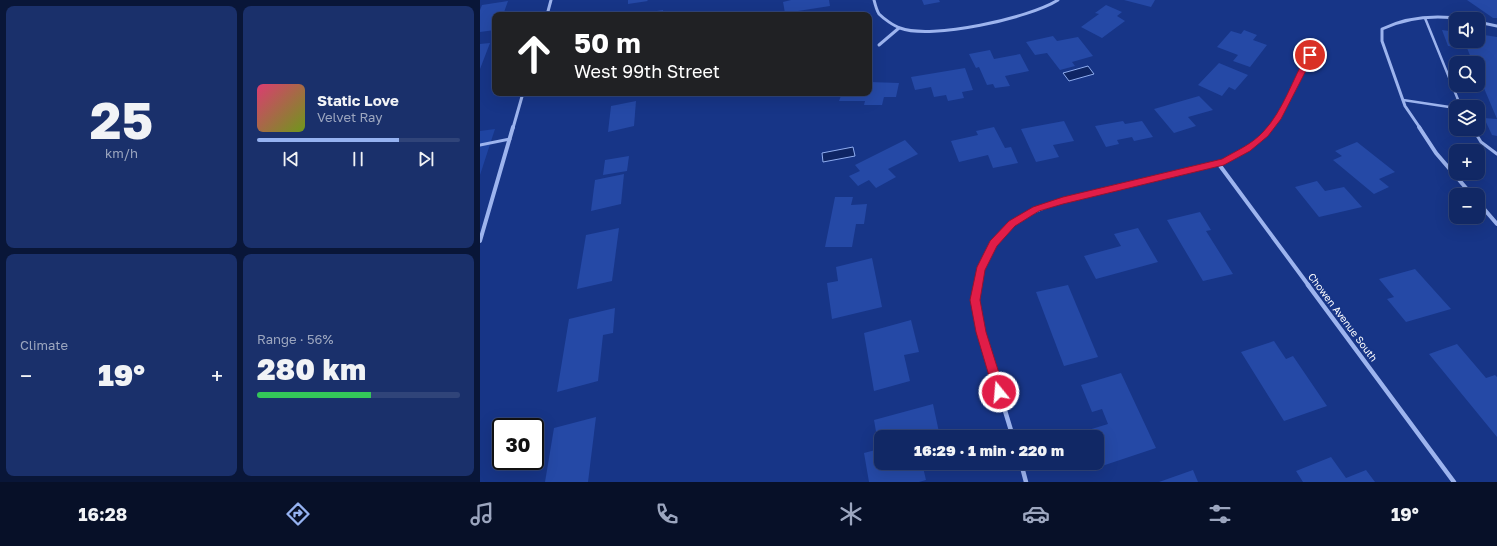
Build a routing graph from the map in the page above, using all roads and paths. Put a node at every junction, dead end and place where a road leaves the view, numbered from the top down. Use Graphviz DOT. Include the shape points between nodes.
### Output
graph roads {
  1 [pos="551,0"];
  2 [pos="874,0"];
  3 [pos="1058,0"];
  4 [pos="548,12"];
  5 [pos="1449,17"];
  6 [pos="1425,18"];
  7 [pos="1485,23"];
  8 [pos="1497,26"];
  9 [pos="899,28"];
  10 [pos="1316,42"];
  11 [pos="879,45"];
  12 [pos="522,96"];
  13 [pos="1403,100"];
  14 [pos="1458,100"];
  15 [pos="1449,107"];
  16 [pos="1477,136"];
  17 [pos="510,139"];
  18 [pos="480,145"];
  19 [pos="1497,154"];
  20 [pos="1218,163"];
  21 [pos="1466,188"];
  22 [pos="1485,210"];
  23 [pos="1497,224"];
  24 [pos="480,241"];
  25 [pos="1011,430"];
  26 [pos="1023,470"];
  27 [pos="1026,482"];
  28 [pos="1454,482"];
  1 -- 4 [label="street"];
  2 -- 9 [label="street" via="879,14"];
  3 -- 9 [label="street" via="1017,17 941,32 916,32"];
  5 -- 6 [label="street"];
  6 -- 13 [label="street" via="1391,24 1382,29 1382,40"];
  6 -- 14 [label="lane"];
  7 -- 8 [label="street"];
  9 -- 11 [label="street"];
  10 -- 20 [label="street" via="1279,117 1266,134 1248,149"];
  12 -- 17 [label="street"];
  13 -- 15 [label="lane"];
  13 -- 21 [label="street" via="1436,153"];
  16 -- 19 [label="lane"];
  17 -- 18 [label="lane"];
  17 -- 24 [label="street"];
  20 -- 25 [label="street" via="1063,200 1036,209 1012,224 994,244 980,270 975,300 981,332"];
  20 -- 28 [label="street, Chowen Avenue South"];
  22 -- 23 [label="street"];
  26 -- 27 [label="street"];
}
